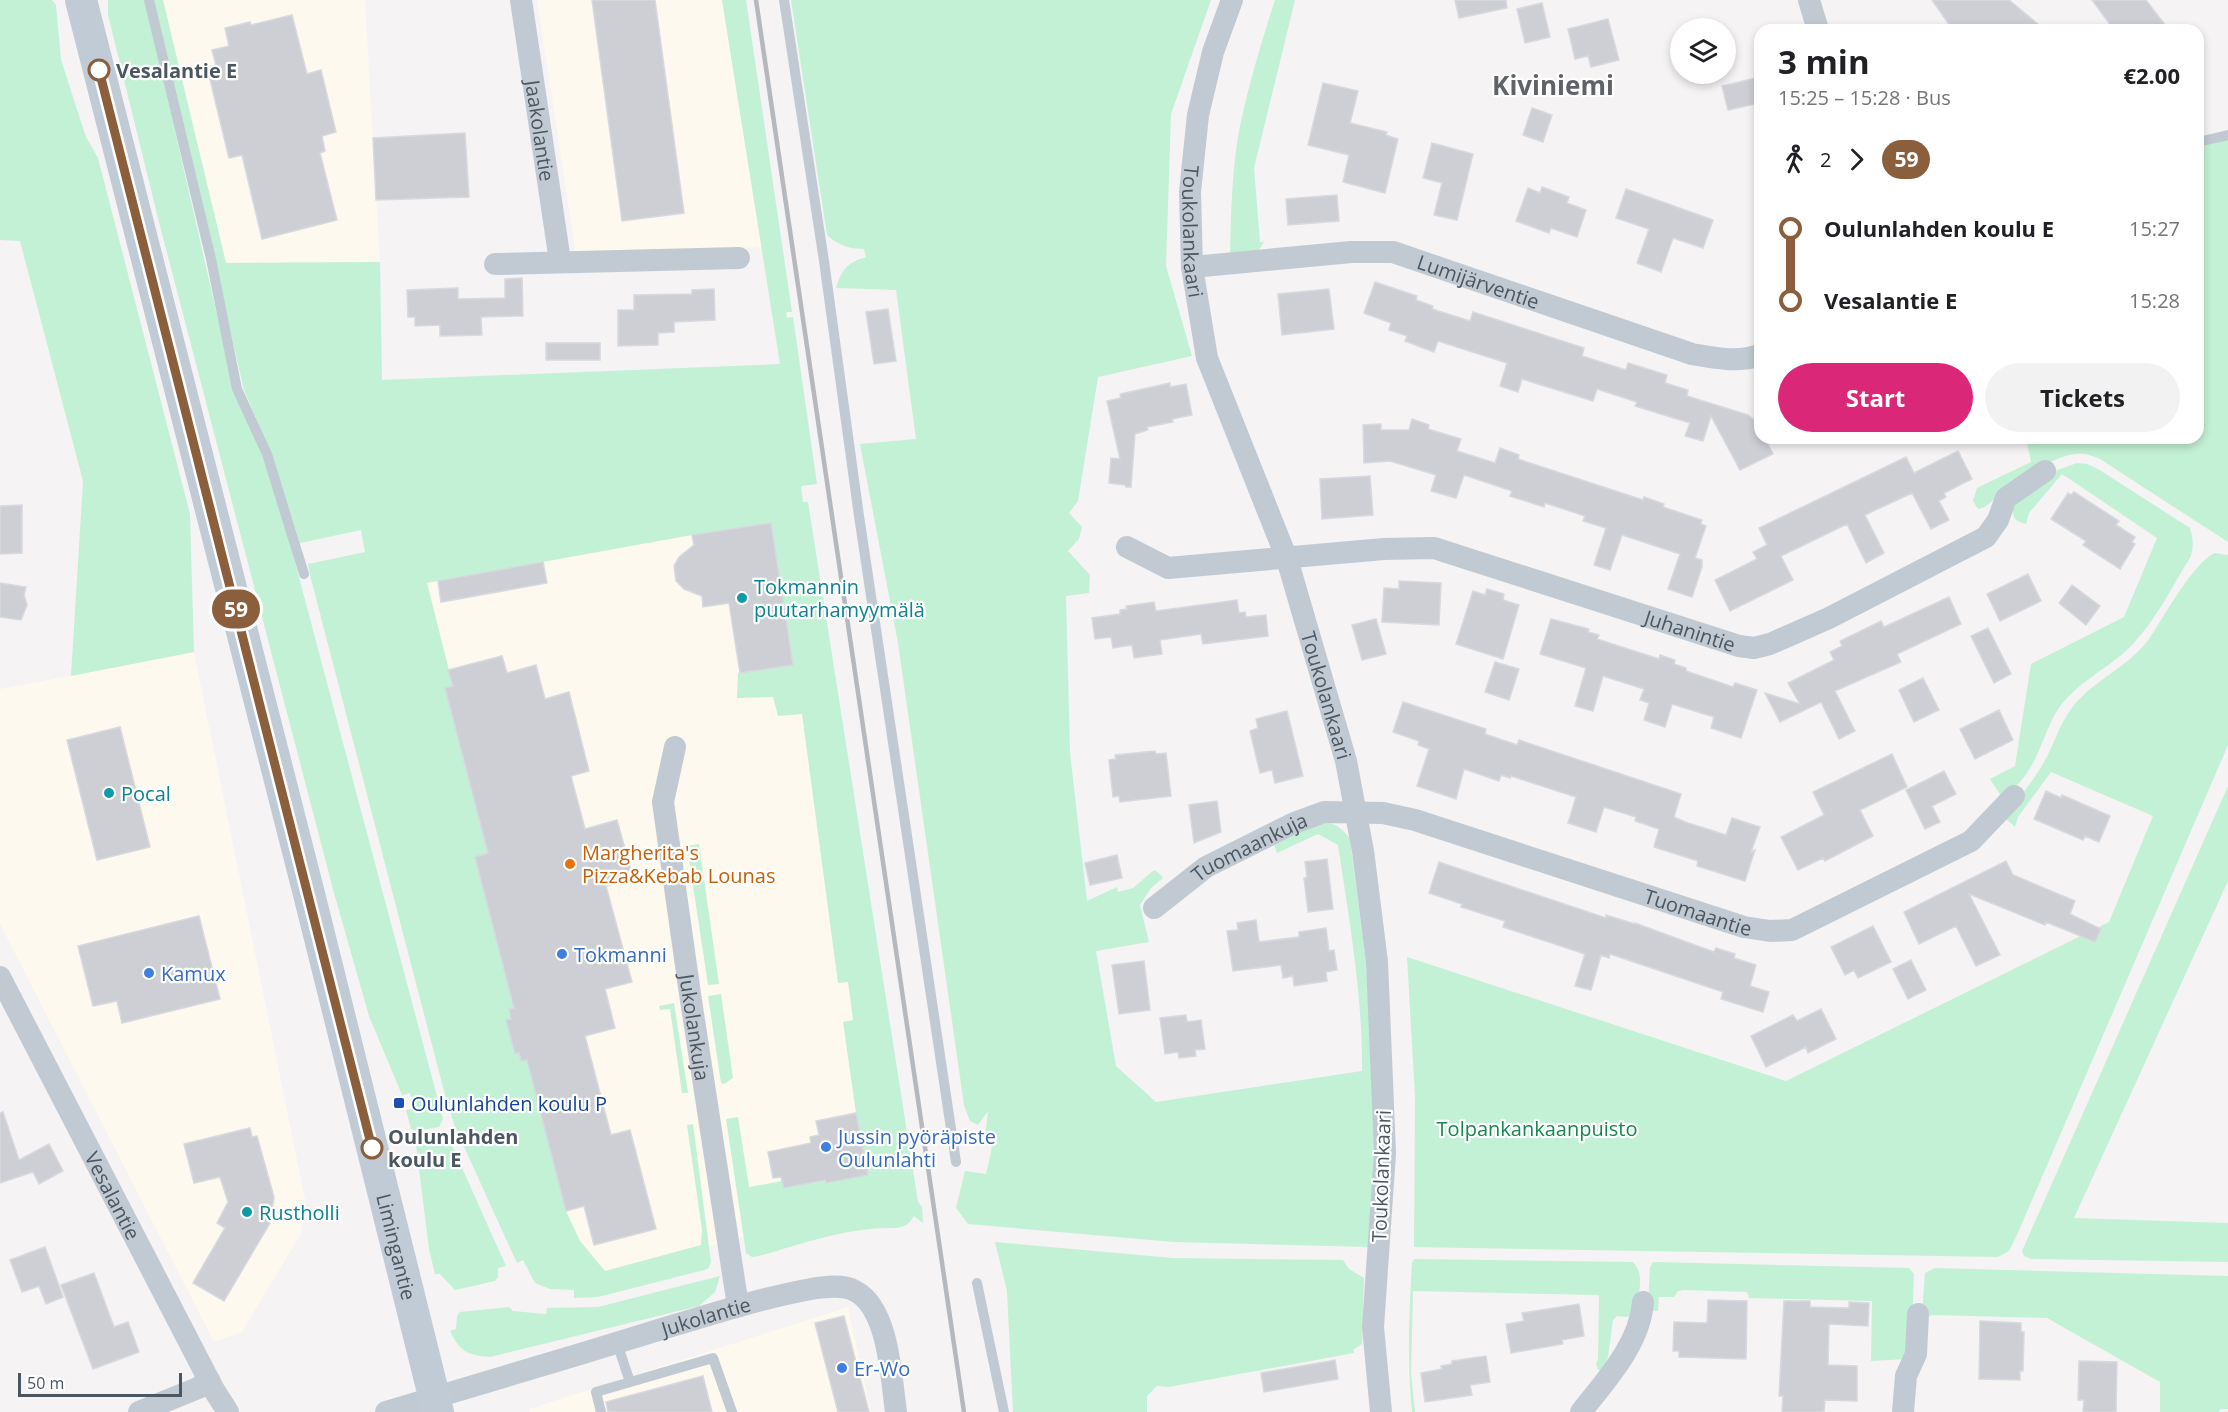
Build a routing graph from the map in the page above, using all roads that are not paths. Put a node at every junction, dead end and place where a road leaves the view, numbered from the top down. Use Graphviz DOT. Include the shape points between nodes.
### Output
graph roads {
  1 [pos="81,0"];
  2 [pos="149,0"];
  3 [pos="521,0"];
  4 [pos="784,0"];
  5 [pos="1232,0"];
  6 [pos="1809,0"];
  7 [pos="1816,24"];
  8 [pos="2228,135"];
  9 [pos="2204,141"];
  10 [pos="739,258"];
  11 [pos="560,261"];
  12 [pos="495,264"];
  13 [pos="1192,267"];
  14 [pos="1754,357"];
  15 [pos="2045,471"];
  16 [pos="1126,547"];
  17 [pos="1287,559"];
  18 [pos="304,574"];
  19 [pos="675,747"];
  20 [pos="2014,796"];
  21 [pos="1355,812"];
  22 [pos="1154,908"];
  23 [pos="0,977"];
  24 [pos="956,1162"];
  25 [pos="977,1283"];
  26 [pos="1642,1302"];
  27 [pos="738,1306"];
  28 [pos="1918,1314"];
  29 [pos="617,1343"];
  30 [pos="209,1380"];
  31 [pos="630,1382"];
  32 [pos="436,1405"];
  33 [pos="139,1412"];
  34 [pos="228,1412"];
  35 [pos="386,1412"];
  36 [pos="601,1412"];
  37 [pos="732,1412"];
  38 [pos="896,1412"];
  39 [pos="1004,1412"];
  40 [pos="1381,1412"];
  41 [pos="1581,1412"];
  42 [pos="1903,1412"];
  1 -- 32 [label="main road, Limingantie"];
  2 -- 18 [label="lane" via="211,259 237,389 267,454"];
  3 -- 11 [label="street, Jaakolantie"];
  4 -- 24 [label="lane"];
  5 -- 13 [label="street, Toukolankaari" via="1213,52 1198,115 1190,192"];
  6 -- 7 [label="street"];
  8 -- 9 [label="lane"];
  10 -- 11 [label="street"];
  11 -- 12 [label="street"];
  13 -- 14 [label="street, Lumijärventie" via="1351,252 1393,252 1692,354 1734,360"];
  13 -- 17 [label="street, Toukolankaari" via="1207,358"];
  15 -- 17 [label="street, Juhanintie" via="2006,498 1986,537 1829,618 1770,645 1754,648 1434,548"];
  16 -- 17 [label="street, Juhanintie" via="1168,568"];
  17 -- 21 [label="street, Toukolankaari" via="1346,761"];
  19 -- 27 [label="street, Jukolankuja" via="663,802"];
  20 -- 21 [label="street, Tuomaantie" via="1971,841 1798,927 1770,931 1744,927 1415,820"];
  21 -- 22 [label="street, Tuomaankuja" via="1324,812 1294,823 1206,867"];
  21 -- 40 [label="street, Toukolankaari" via="1377,962 1382,1074 1385,1153 1373,1327"];
  23 -- 30 [label="street, Vesalantie"];
  25 -- 39 [label="lane"];
  26 -- 41 [label="street" via="1642,1315 1627,1351"];
  27 -- 29 [label="street, Jukolantie"];
  27 -- 38 [label="street, Jukolantie" via="812,1289 855,1290 869,1301 879,1318"];
  28 -- 42 [label="street" via="1917,1354 1906,1376"];
  29 -- 31 [label="lane"];
  29 -- 32 [label="street, Jukolantie"];
  30 -- 33 [label="street"];
  30 -- 34 [label="street, Vesalantie"];
  31 -- 36 [label="lane" via="596,1392"];
  31 -- 37 [label="lane" via="713,1359"];
  32 -- 35 [label="street"];
}
